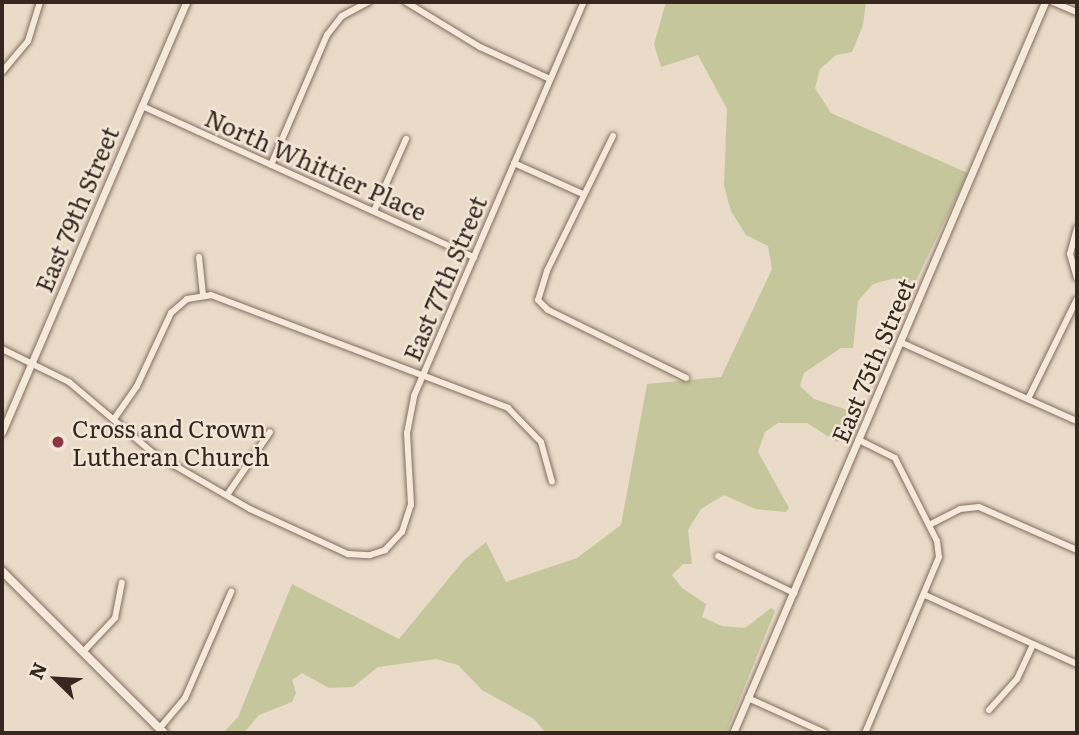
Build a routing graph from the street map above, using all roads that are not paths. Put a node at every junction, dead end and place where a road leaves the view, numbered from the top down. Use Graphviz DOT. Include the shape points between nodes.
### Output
graph roads {
  1 [pos="40,2"];
  2 [pos="186,2"];
  3 [pos="364,2"];
  4 [pos="406,2"];
  5 [pos="584,2"];
  6 [pos="1045,2"];
  7 [pos="1054,2"];
  8 [pos="1077,12"];
  9 [pos="2,72"];
  10 [pos="550,79"];
  11 [pos="142,106"];
  12 [pos="613,136"];
  13 [pos="406,139"];
  14 [pos="514,163"];
  15 [pos="271,164"];
  16 [pos="583,194"];
  17 [pos="374,211"];
  18 [pos="1077,228"];
  19 [pos="199,257"];
  20 [pos="474,257"];
  21 [pos="1077,278"];
  22 [pos="203,295"];
  23 [pos="1077,299"];
  24 [pos="900,342"];
  25 [pos="2,349"];
  26 [pos="31,363"];
  27 [pos="424,374"];
  28 [pos="686,378"];
  29 [pos="1028,399"];
  30 [pos="114,419"];
  31 [pos="1077,421"];
  32 [pos="2,432"];
  33 [pos="270,432"];
  34 [pos="859,440"];
  35 [pos="552,482"];
  36 [pos="227,495"];
  37 [pos="929,525"];
  38 [pos="1077,550"];
  39 [pos="718,556"];
  40 [pos="2,571"];
  41 [pos="122,583"];
  42 [pos="231,592"];
  43 [pos="794,593"];
  44 [pos="925,595"];
  45 [pos="1033,644"];
  46 [pos="83,652"];
  47 [pos="1077,664"];
  48 [pos="748,698"];
  49 [pos="989,710"];
  50 [pos="162,731"];
  51 [pos="733,733"];
  52 [pos="825,733"];
  53 [pos="866,733"];
  1 -- 9 [label="street" via="28,41"];
  2 -- 11 [label="street, East 79th Street"];
  3 -- 15 [label="street" via="342,16 327,35"];
  4 -- 10 [label="street" via="477,46"];
  5 -- 10 [label="street, East 77th Street"];
  6 -- 24 [label="street, East 75th Street"];
  7 -- 8 [label="street"];
  10 -- 14 [label="street, East 77th Street"];
  11 -- 15 [label="street, North Whittier Place"];
  11 -- 26 [label="street, East 79th Street"];
  12 -- 16 [label="street"];
  13 -- 17 [label="street"];
  14 -- 16 [label="street"];
  14 -- 20 [label="street, East 77th Street"];
  15 -- 17 [label="street, North Whittier Place"];
  16 -- 28 [label="street" via="547,271 541,306"];
  17 -- 20 [label="street, North Whittier Place"];
  18 -- 21 [label="street" via="1070,254"];
  19 -- 22 [label="street"];
  20 -- 27 [label="street, East 77th Street"];
  22 -- 27 [label="street" via="223,298"];
  22 -- 30 [label="street" via="184,300 171,313 137,386"];
  23 -- 29 [label="street"];
  24 -- 29 [label="street"];
  24 -- 34 [label="street, East 75th Street"];
  25 -- 26 [label="street"];
  26 -- 30 [label="street" via="69,382"];
  26 -- 32 [label="street, East 79th Street"];
  27 -- 35 [label="street" via="518,415 542,444"];
  27 -- 36 [label="street, East 77th Street" via="409,414 412,493 406,524 384,550 360,556 342,552"];
  29 -- 31 [label="street"];
  30 -- 36 [label="street" via="163,460"];
  33 -- 36 [label="street"];
  34 -- 37 [label="street" via="895,458"];
  34 -- 43 [label="street, East 75th Street"];
  37 -- 38 [label="street" via="960,509 979,507"];
  37 -- 44 [label="street" via="939,557"];
  39 -- 43 [label="street"];
  40 -- 46 [label="main road"];
  41 -- 46 [label="street" via="115,618"];
  42 -- 50 [label="street" via="185,698"];
  43 -- 48 [label="street, East 75th Street"];
  44 -- 45 [label="street"];
  44 -- 53 [label="street"];
  45 -- 47 [label="street"];
  45 -- 49 [label="street" via="1016,681"];
  46 -- 50 [label="main road"];
  48 -- 51 [label="street, East 75th Street"];
  48 -- 52 [label="street"];
}
